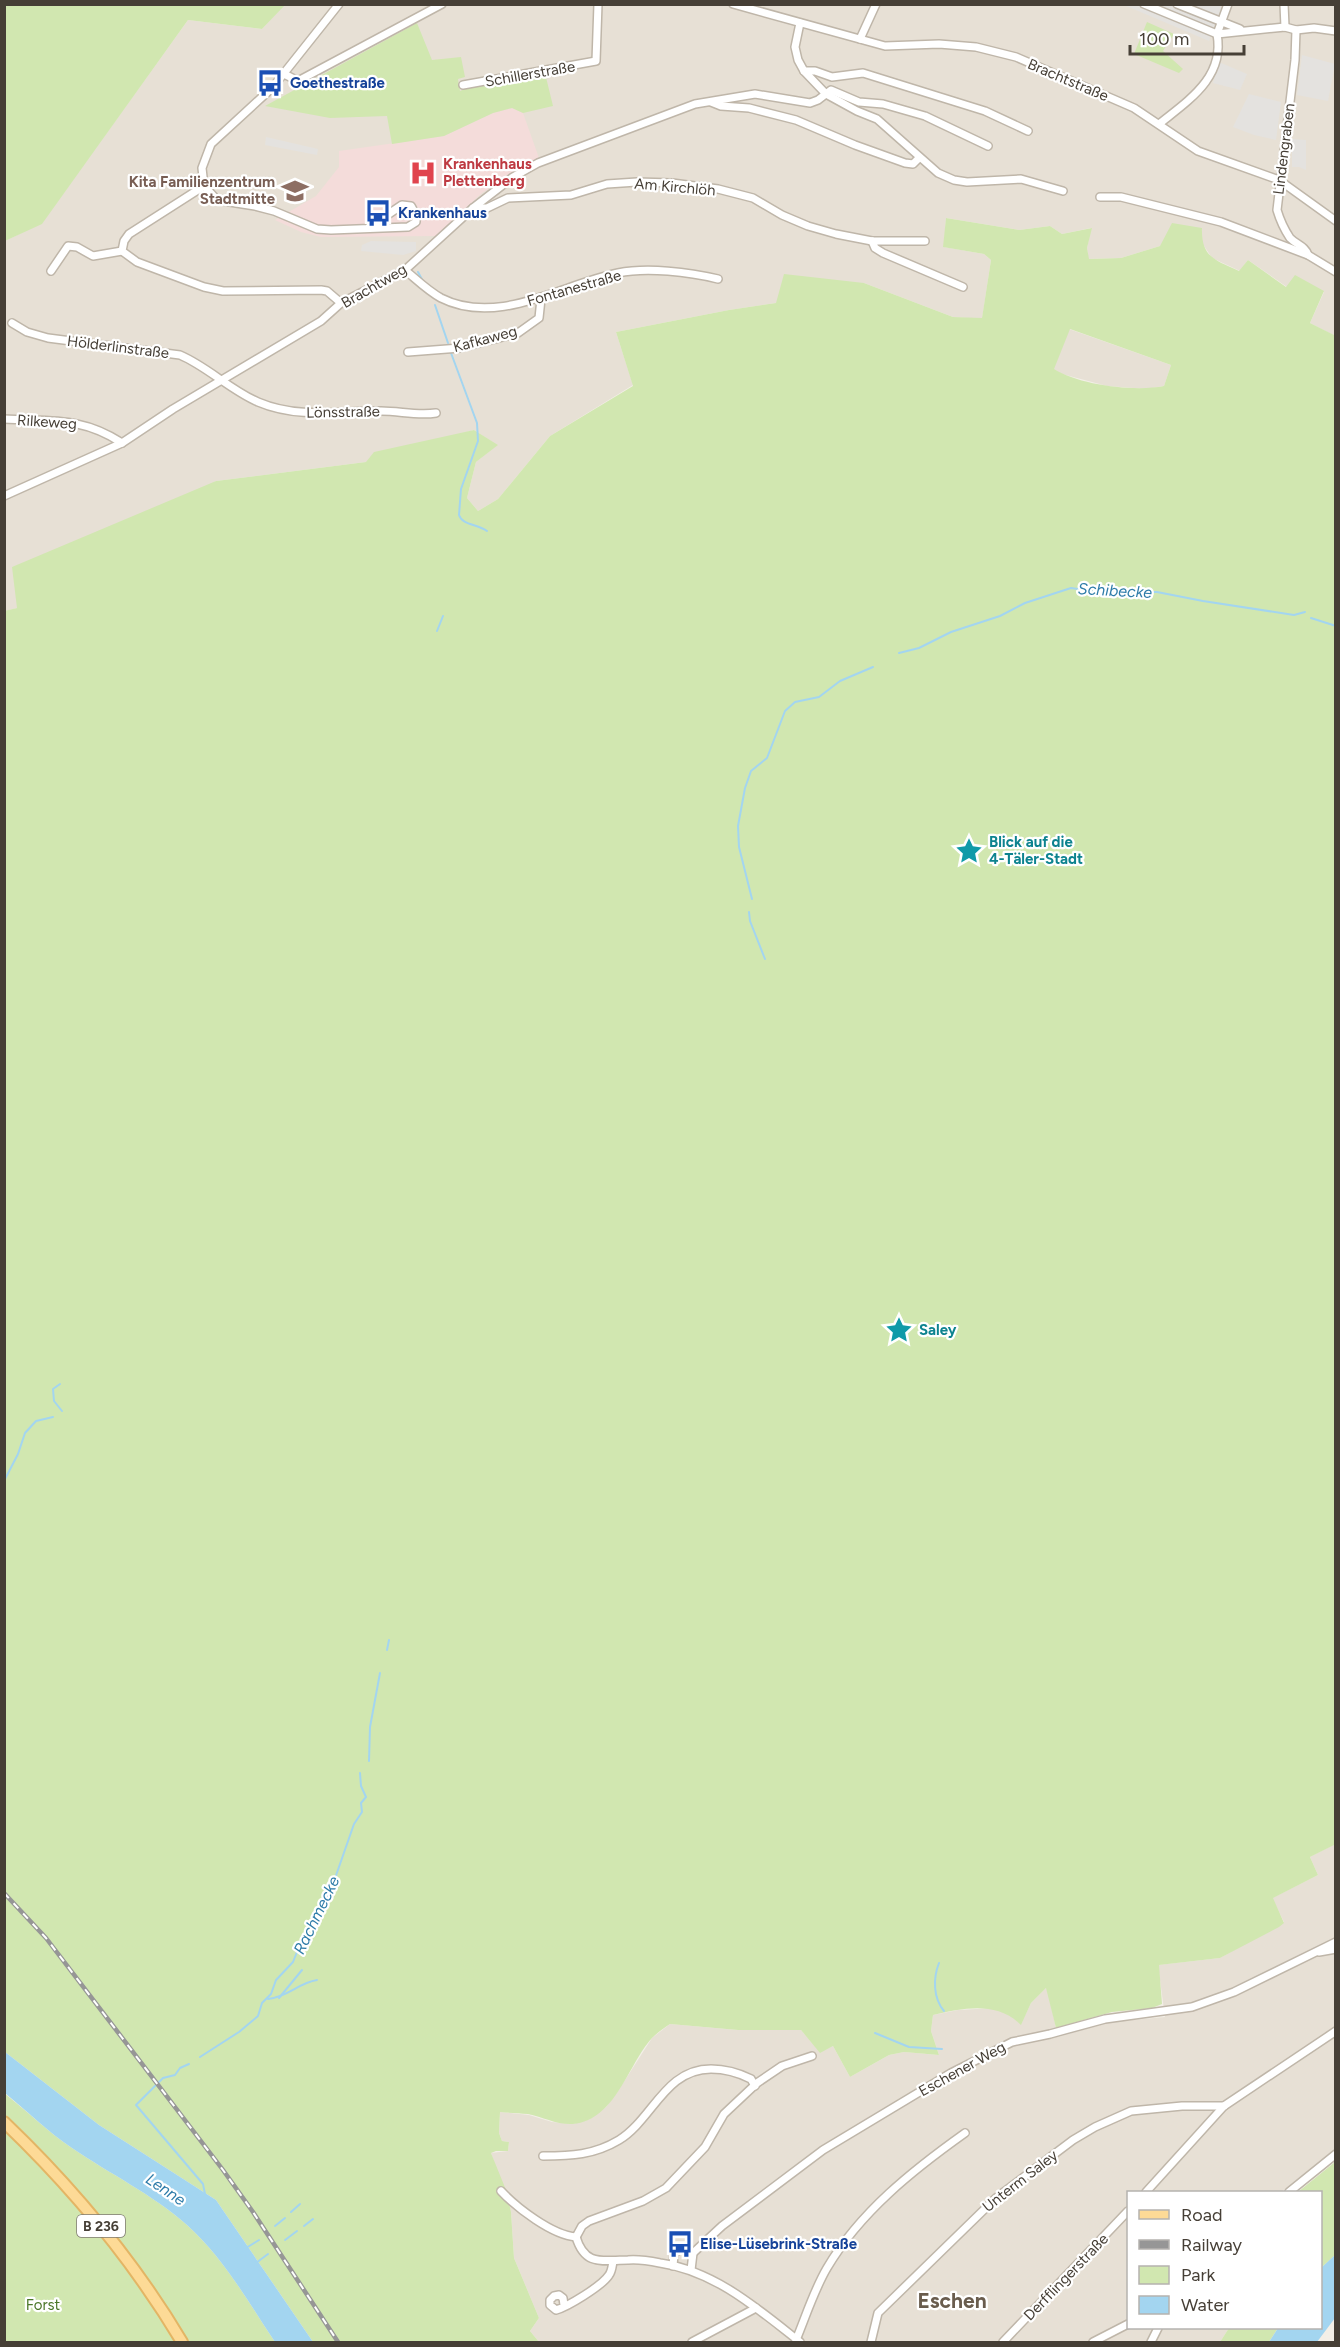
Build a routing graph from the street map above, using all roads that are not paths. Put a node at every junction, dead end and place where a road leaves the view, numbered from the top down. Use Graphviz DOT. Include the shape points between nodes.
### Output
graph roads {
  1 [pos="339,4"];
  2 [pos="442,4"];
  3 [pos="598,4"];
  4 [pos="733,4"];
  5 [pos="876,4"];
  6 [pos="1144,4"];
  7 [pos="1177,4"];
  8 [pos="1227,4"];
  9 [pos="1284,4"];
  10 [pos="1221,22"];
  11 [pos="800,23"];
  12 [pos="1286,27"];
  13 [pos="1242,30"];
  14 [pos="1296,30"];
  15 [pos="1335,31"];
  16 [pos="1217,34"];
  17 [pos="860,39"];
  18 [pos="804,71"];
  19 [pos="284,74"];
  20 [pos="464,85"];
  21 [pos="826,94"];
  22 [pos="711,102"];
  23 [pos="1159,124"];
  24 [pos="1028,131"];
  25 [pos="988,146"];
  26 [pos="919,158"];
  27 [pos="1279,180"];
  28 [pos="204,186"];
  29 [pos="1063,191"];
  30 [pos="1100,197"];
  31 [pos="473,207"];
  32 [pos="1335,221"];
  33 [pos="368,228"];
  34 [pos="872,241"];
  35 [pos="925,241"];
  36 [pos="122,251"];
  37 [pos="1308,255"];
  38 [pos="405,270"];
  39 [pos="51,271"];
  40 [pos="1335,272"];
  41 [pos="718,279"];
  42 [pos="963,287"];
  43 [pos="541,299"];
  44 [pos="341,303"];
  45 [pos="12,323"];
  46 [pos="408,352"];
  47 [pos="220,381"];
  48 [pos="436,413"];
  49 [pos="4,419"];
  50 [pos="122,442"];
  51 [pos="4,496"];
  52 [pos="1335,1942"];
  53 [pos="1335,1949"];
  54 [pos="1317,1952"];
  55 [pos="1335,2031"];
  56 [pos="812,2056"];
  57 [pos="754,2086"];
  58 [pos="1224,2106"];
  59 [pos="4,2122"];
  60 [pos="965,2133"];
  61 [pos="1335,2154"];
  62 [pos="543,2156"];
  63 [pos="501,2190"];
  64 [pos="1148,2191"];
  65 [pos="1291,2191"];
  66 [pos="1127,2212"];
  67 [pos="576,2237"];
  68 [pos="693,2253"];
  69 [pos="613,2261"];
  70 [pos="674,2263"];
  71 [pos="691,2270"];
  72 [pos="564,2305"];
  73 [pos="756,2308"];
  74 [pos="1127,2325"];
  75 [pos="1158,2329"];
  76 [pos="798,2341"];
  77 [pos="182,2343"];
  78 [pos="692,2343"];
  79 [pos="870,2343"];
  80 [pos="1003,2343"];
  81 [pos="1093,2343"];
  82 [pos="1151,2343"];
  1 -- 19 [label="street"];
  2 -- 19 [label="street" via="297,81"];
  3 -- 20 [label="street, Schillerstraße" via="596,61"];
  4 -- 11 [label="street"];
  5 -- 17 [label="street"];
  6 -- 16 [label="street"];
  7 -- 10 [label="street"];
  8 -- 10 [label="street"];
  9 -- 12 [label="street"];
  10 -- 13 [label="street"];
  10 -- 16 [label="street"];
  11 -- 17 [label="street"];
  11 -- 18 [label="street" via="795,47"];
  12 -- 13 [label="street"];
  12 -- 14 [label="street"];
  13 -- 16 [label="street"];
  14 -- 15 [label="street"];
  14 -- 27 [label="street, Lindengraben"];
  16 -- 23 [label="street" via="1219,46 1210,78"];
  17 -- 23 [label="street, Brachtstraße" via="885,46 939,44 995,51 1120,102"];
  18 -- 21 [label="street"];
  18 -- 24 [label="street" via="832,77 863,73 985,111"];
  19 -- 28 [label="street" via="212,144 202,168"];
  21 -- 22 [label="street, Brachtweg" via="810,103 755,94"];
  21 -- 25 [label="street" via="831,90 859,102 883,104 925,116"];
  21 -- 26 [label="street" via="878,119"];
  22 -- 26 [label="street, Brachtweg" via="795,120 905,163 913,164"];
  22 -- 31 [label="street, Brachtweg" via="633,126 538,164"];
  23 -- 27 [label="street, Brachtstraße" via="1198,151"];
  26 -- 29 [label="street" via="954,180 1020,179"];
  27 -- 32 [label="street, Brachtstraße"];
  27 -- 37 [label="street, Lindengraben" via="1279,217 1291,238"];
  28 -- 33 [label="street" via="217,201 274,211 317,229"];
  28 -- 36 [label="street" via="129,234"];
  30 -- 37 [label="street" via="1121,197 1209,219"];
  31 -- 34 [label="street, Am Kirchlöh" via="487,208 525,195 571,195 607,184 672,183 753,198 808,226"];
  31 -- 38 [label="street, Brachtweg"];
  33 -- 33 [label="street" via="402,205 411,206 416,215 416,222 408,228"];
  34 -- 35 [label="street, Am Kirchlöh"];
  34 -- 42 [label="street, Am Kirchlöh" via="883,253"];
  36 -- 39 [label="street" via="93,256 68,246"];
  36 -- 44 [label="street" via="137,262 204,287 223,291 321,290"];
  37 -- 40 [label="street"];
  38 -- 43 [label="street, Fontanestraße" via="425,288 460,306 501,307"];
  38 -- 44 [label="street, Brachtweg"];
  41 -- 43 [label="street, Fontanestraße" via="695,273 622,272"];
  43 -- 46 [label="street, Kafkaweg" via="539,318 518,333 460,348"];
  44 -- 47 [label="street, Brachtweg" via="321,321"];
  45 -- 47 [label="street, Hölderlinstraße" via="48,338 180,355"];
  47 -- 48 [label="street, Lönsstraße" via="261,403 300,413"];
  47 -- 50 [label="street, Brachtweg"];
  49 -- 50 [label="street, Rilkeweg" via="88,425"];
  50 -- 51 [label="street, Brachtweg"];
  52 -- 54 [label="street, Eschener Weg"];
  53 -- 54 [label="street"];
  54 -- 68 [label="street, Eschener Weg" via="1234,1992 1192,2007 1105,2019 1012,2042 951,2073 817,2154 722,2226"];
  55 -- 58 [label="street"];
  56 -- 57 [label="street" via="783,2066"];
  57 -- 62 [label="street" via="751,2079 727,2070 693,2071 676,2079 646,2116 620,2139 595,2152"];
  57 -- 67 [label="street" via="724,2114 705,2147 666,2188 589,2221"];
  58 -- 64 [label="street"];
  58 -- 79 [label="street, Unterm Saley" via="1131,2111 1073,2140 996,2198 902,2289 878,2313"];
  59 -- 77 [label="main road, B 236" via="48,2165 110,2237"];
  60 -- 76 [label="street" via="910,2175 863,2219 827,2267"];
  61 -- 65 [label="street"];
  63 -- 67 [label="street" via="540,2222 556,2232"];
  66 -- 80 [label="street, Derfflingerstraße"];
  67 -- 69 [label="street" via="585,2255"];
  68 -- 70 [label="street" via="679,2250 674,2254"];
  68 -- 71 [label="street"];
  69 -- 70 [label="street"];
  69 -- 72 [label="street" via="611,2273 604,2281 572,2304"];
  70 -- 71 [label="street"];
  71 -- 73 [label="street"];
  73 -- 76 [label="street"];
  73 -- 78 [label="street"];
  74 -- 81 [label="street"];
  75 -- 82 [label="street"];
}
